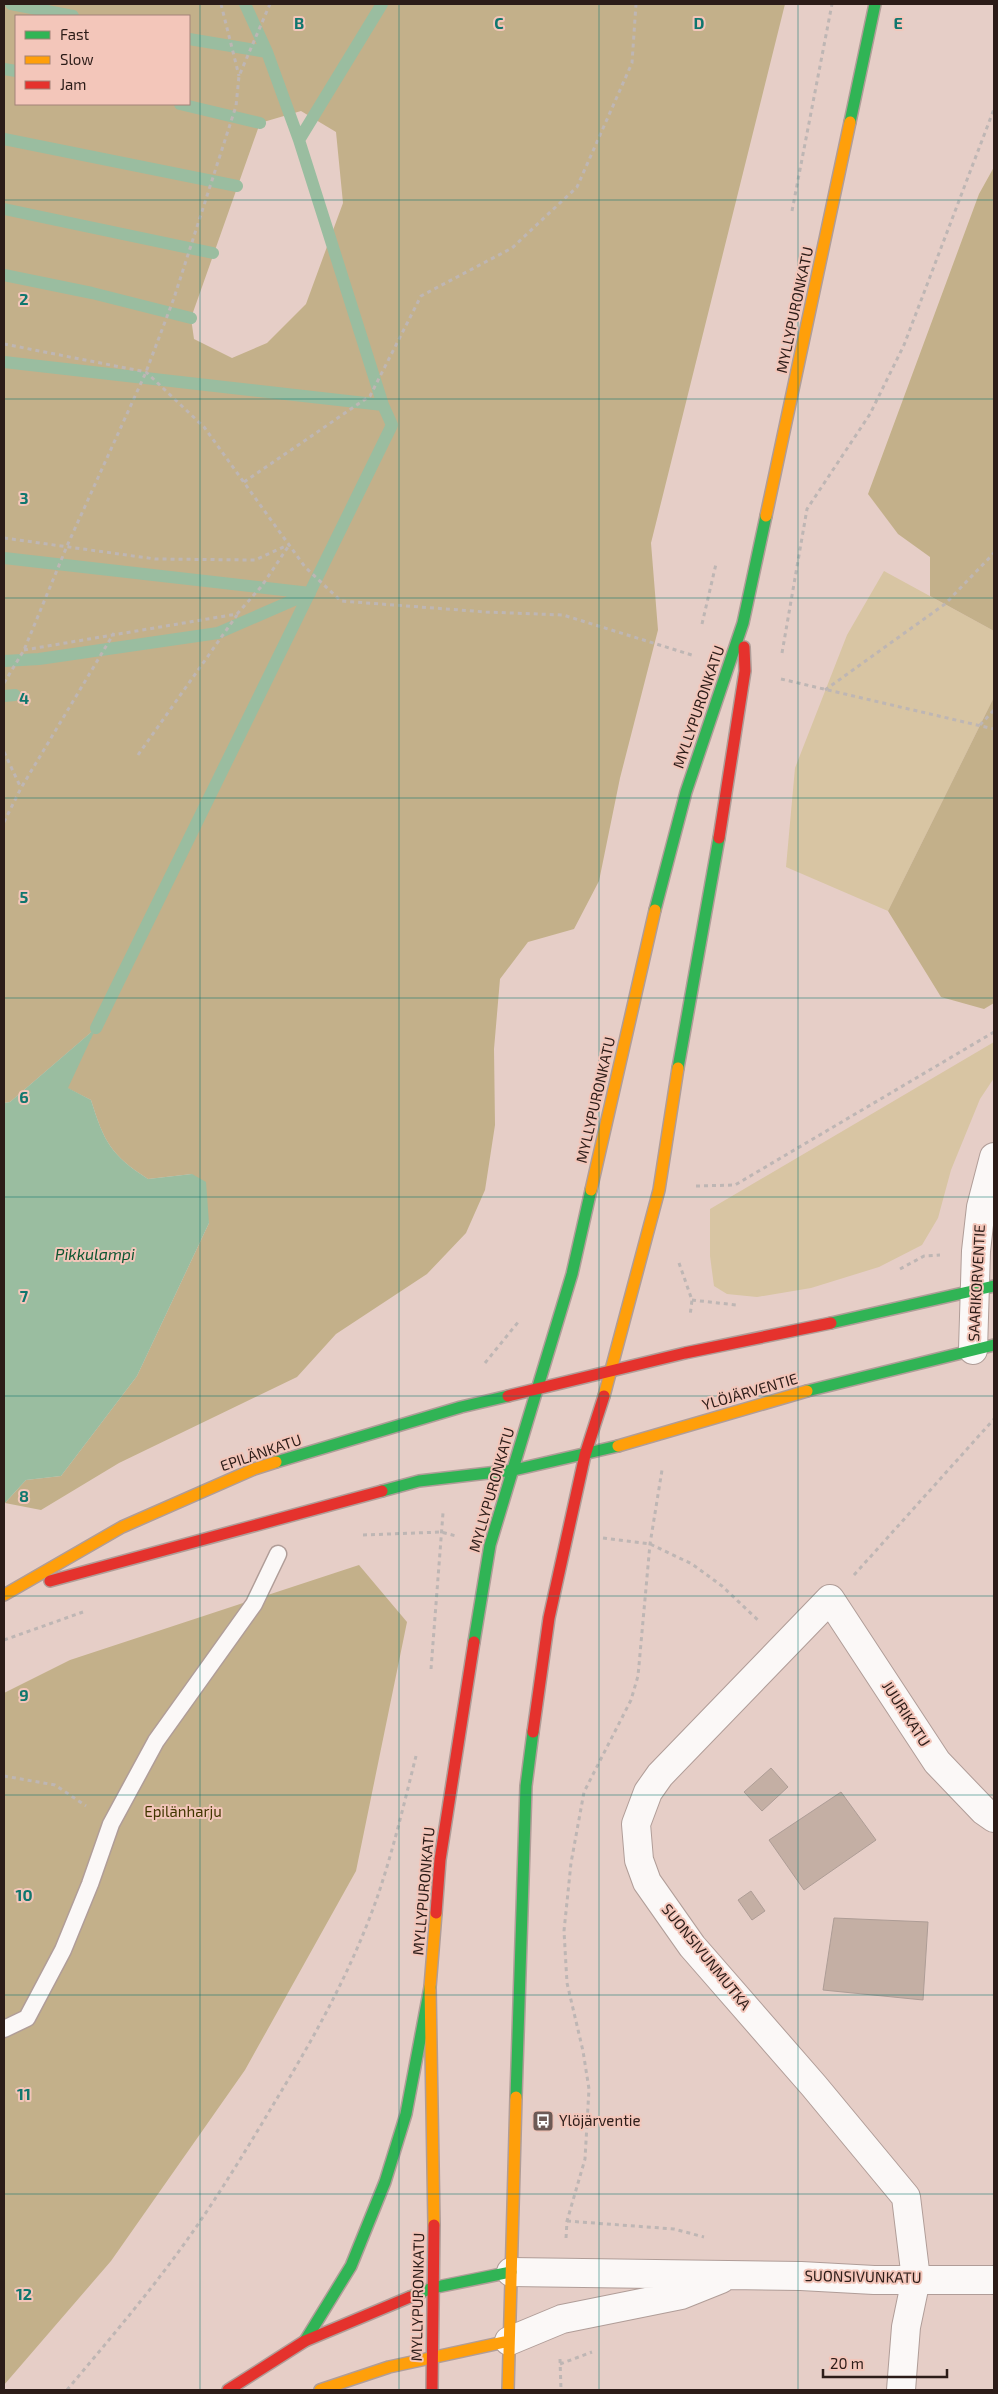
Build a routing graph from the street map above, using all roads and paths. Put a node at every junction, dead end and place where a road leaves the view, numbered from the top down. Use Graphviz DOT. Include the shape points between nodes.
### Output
graph roads {
  1 [pos="221,4"];
  2 [pos="270,4"];
  3 [pos="636,4"];
  4 [pos="875,4"];
  5 [pos="239,76"];
  6 [pos="994,109"];
  7 [pos="4,344"];
  8 [pos="146,372"];
  9 [pos="244,482"];
  10 [pos="4,538"];
  11 [pos="290,544"];
  12 [pos="67,546"];
  13 [pos="994,553"];
  14 [pos="237,614"];
  15 [pos="743,623"];
  16 [pos="114,633"];
  17 [pos="24,650"];
  18 [pos="728,666"];
  19 [pos="745,670"];
  20 [pos="778,678"];
  21 [pos="4,682"];
  22 [pos="824,690"];
  23 [pos="994,710"];
  24 [pos="980,725"];
  25 [pos="994,729"];
  26 [pos="4,752"];
  27 [pos="138,755"];
  28 [pos="21,788"];
  29 [pos="4,822"];
  30 [pos="994,1032"];
  31 [pos="994,1157"];
  32 [pos="688,1186"];
  33 [pos="679,1257"];
  34 [pos="984,1288"];
  35 [pos="692,1300"];
  36 [pos="984,1348"];
  37 [pos="612,1371"];
  38 [pos="536,1389"];
  39 [pos="994,1419"];
  40 [pos="585,1455"];
  41 [pos="514,1470"];
  42 [pos="358,1536"];
  43 [pos="278,1554"];
  44 [pos="9,1593"];
  45 [pos="830,1599"];
  46 [pos="784,1645"];
  47 [pos="430,1674"];
  48 [pos="418,1750"];
  49 [pos="4,1776"];
  50 [pos="994,1818"];
  51 [pos="111,1824"];
  52 [pos="430,1987"];
  53 [pos="4,2029"];
  54 [pos="585,2159"];
  55 [pos="511,2272"];
  56 [pos="732,2275"];
  57 [pos="916,2279"];
  58 [pos="994,2280"];
  59 [pos="432,2288"];
  60 [pos="305,2341"];
  61 [pos="509,2341"];
  62 [pos="431,2356"];
  63 [pos="67,2390"];
  64 [pos="228,2390"];
  65 [pos="320,2390"];
  66 [pos="432,2390"];
  67 [pos="508,2390"];
  68 [pos="900,2390"];
  1 -- 5 [label="path"];
  2 -- 5 [label="path"];
  3 -- 9 [label="path" via="632,63 577,187 512,248 421,296 370,396"];
  4 -- 15 [label="main road, MYLLYPURONKATU"];
  5 -- 8 [label="path" via="236,106 174,298"];
  6 -- 20 [label="path" via="904,345 870,414 807,509"];
  7 -- 8 [label="path"];
  8 -- 9 [label="path" via="204,427"];
  8 -- 12 [label="path"];
  9 -- 11 [label="path"];
  10 -- 12 [label="path"];
  11 -- 12 [label="path" via="255,560 155,559"];
  11 -- 14 [label="path" via="261,587"];
  11 -- 18 [label="path" via="305,567 341,601 563,615"];
  12 -- 17 [label="path"];
  13 -- 22 [label="path" via="945,604"];
  14 -- 16 [label="path"];
  14 -- 27 [label="path"];
  15 -- 18 [label="main road, MYLLYPURONKATU"];
  15 -- 19 [label="main road, MYLLYPURONKATU"];
  16 -- 17 [label="path"];
  16 -- 28 [label="path"];
  17 -- 21 [label="path"];
  18 -- 38 [label="main road, MYLLYPURONKATU" via="686,792 640,970 572,1274"];
  19 -- 20 [label="path"];
  19 -- 37 [label="main road, MYLLYPURONKATU" via="659,1190"];
  20 -- 22 [label="path"];
  22 -- 24 [label="path"];
  23 -- 24 [label="path"];
  24 -- 25 [label="path"];
  26 -- 28 [label="path"];
  28 -- 29 [label="path"];
  30 -- 32 [label="path" via="735,1185"];
  31 -- 34 [label="street, SAARIKORVENTIE" via="981,1207"];
  33 -- 35 [label="path" via="678,1266"];
  34 -- 36 [label="street, SAARIKORVENTIE"];
  34 -- 37 [label="main road"];
  36 -- 40 [label="main road, YLÖJÄRVENTIE" via="815,1389"];
  37 -- 38 [label="main road"];
  37 -- 40 [label="main road, MYLLYPURONKATU"];
  38 -- 41 [label="main road, MYLLYPURONKATU"];
  38 -- 44 [label="main road, EPILÄNKATU" via="461,1407 254,1468 122,1527"];
  39 -- 45 [label="path" via="872,1557"];
  40 -- 41 [label="main road, YLÖJÄRVENTIE"];
  40 -- 55 [label="main road, MYLLYPURONKATU" via="549,1618 526,1786"];
  41 -- 44 [label="main road, EPILÄNKATU" via="419,1481"];
  41 -- 52 [label="main road, MYLLYPURONKATU" via="490,1545 454,1763 440,1860"];
  42 -- 47 [label="path" via="441,1532"];
  43 -- 51 [label="lane" via="254,1604 156,1741"];
  45 -- 46 [label="street, SUONSIVUNMUTKA"];
  45 -- 50 [label="street, JUURIKATU" via="937,1762"];
  46 -- 54 [label="path" via="722,1586 692,1564 650,1544 638,1676 628,1707 584,1792 571,1863 564,1932 568,1983 589,2088"];
  46 -- 57 [label="street, SUONSIVUNMUTKA" via="652,1786 636,1824 640,1860 647,1882 692,1946 906,2197"];
  48 -- 63 [label="path" via="392,1853 376,1899 313,2040 238,2163 186,2240"];
  49 -- 51 [label="path" via="54,1785"];
  51 -- 53 [label="lane" via="63,1950 26,2018"];
  52 -- 59 [label="main road, MYLLYPURONKATU" via="434,2211"];
  52 -- 60 [label="main road" via="406,2114 385,2182 351,2266"];
  55 -- 56 [label="street, SUONSIVUNKATU"];
  55 -- 59 [label="main road"];
  55 -- 61 [label="main road, MYLLYPURONKATU"];
  56 -- 57 [label="street, SUONSIVUNKATU"];
  56 -- 61 [label="street, SUONSIVUNKATU" via="681,2295 562,2319"];
  57 -- 58 [label="street, SUONSIVUNKATU"];
  57 -- 68 [label="street, SUONSIVUNMUTKA" via="906,2327"];
  59 -- 60 [label="main road"];
  59 -- 62 [label="main road, MYLLYPURONKATU"];
  60 -- 64 [label="main road"];
  61 -- 62 [label="main road"];
  61 -- 67 [label="main road, MYLLYPURONKATU"];
  62 -- 65 [label="main road" via="355,2376"];
  62 -- 66 [label="main road, MYLLYPURONKATU"];
}
